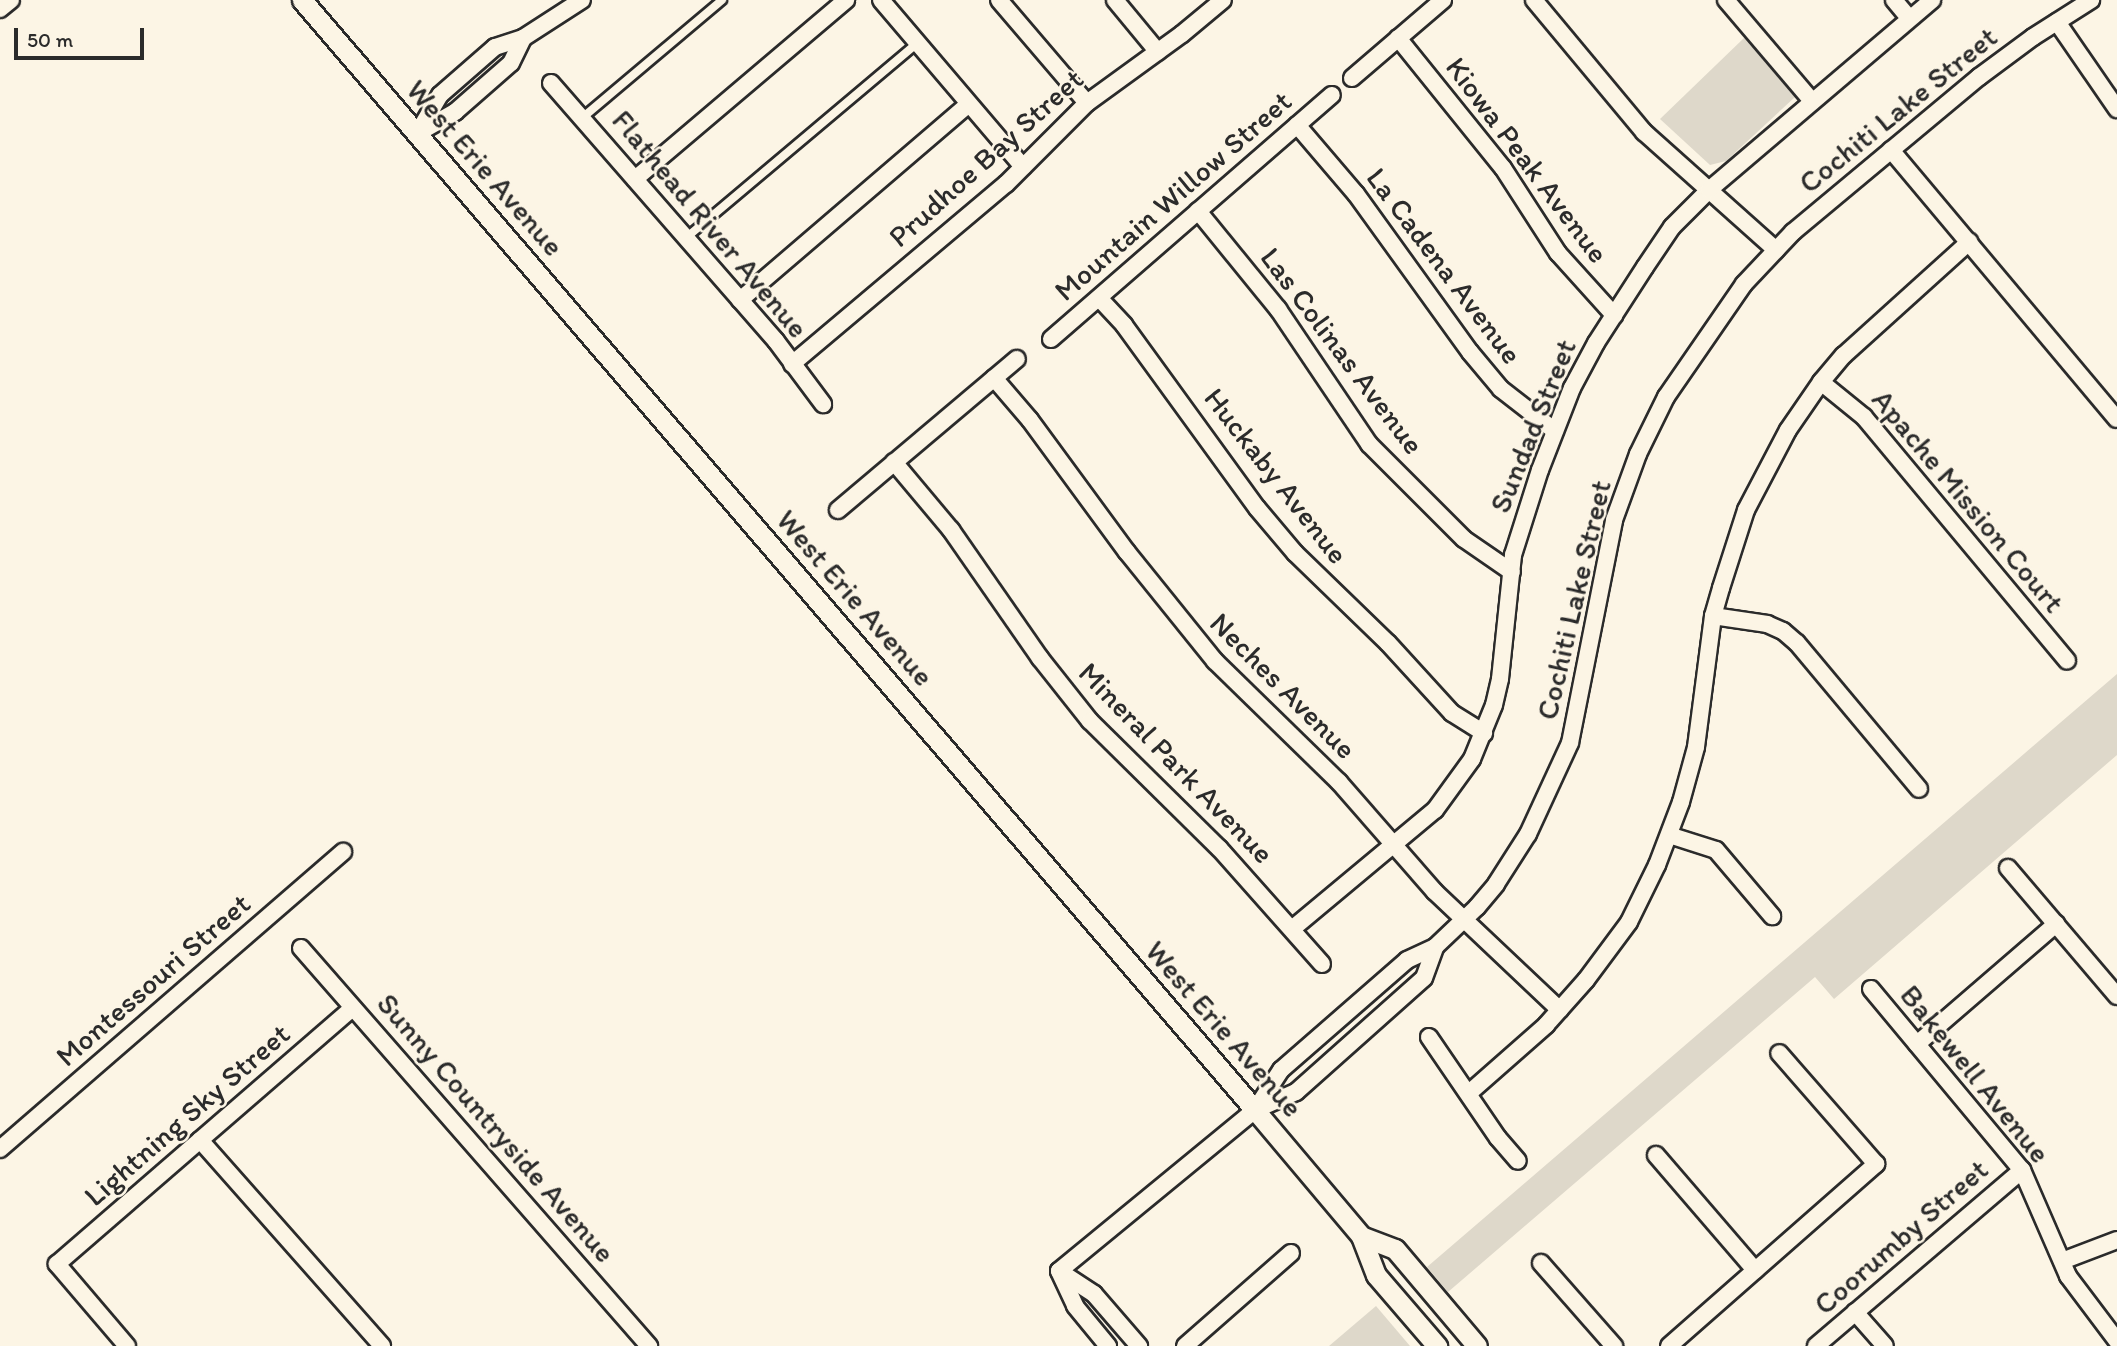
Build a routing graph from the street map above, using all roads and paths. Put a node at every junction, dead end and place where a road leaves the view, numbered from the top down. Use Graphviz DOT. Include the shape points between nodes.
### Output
graph roads {
  1 [pos="11,0"];
  2 [pos="302,0"];
  3 [pos="582,0"];
  4 [pos="722,0"];
  5 [pos="846,0"];
  6 [pos="881,0"];
  7 [pos="999,0"];
  8 [pos="1115,0"];
  9 [pos="1223,0"];
  10 [pos="1443,0"];
  11 [pos="1534,0"];
  12 [pos="1726,0"];
  13 [pos="1894,0"];
  14 [pos="1933,0"];
  15 [pos="2091,0"];
  16 [pos="0,9"];
  17 [pos="1909,18"];
  18 [pos="2057,22"];
  19 [pos="523,38"];
  20 [pos="1398,38"];
  21 [pos="917,43"];
  22 [pos="1158,52"];
  23 [pos="1352,78"];
  24 [pos="551,83"];
  25 [pos="1332,95"];
  26 [pos="1812,101"];
  27 [pos="1087,103"];
  28 [pos="969,104"];
  29 [pos="2117,109"];
  30 [pos="582,118"];
  31 [pos="1297,125"];
  32 [pos="417,134"];
  33 [pos="1891,150"];
  34 [pos="1023,167"];
  35 [pos="635,179"];
  36 [pos="1709,190"];
  37 [pos="1198,211"];
  38 [pos="687,237"];
  39 [pos="1969,242"];
  40 [pos="1776,250"];
  41 [pos="1099,298"];
  42 [pos="740,300"];
  43 [pos="1614,315"];
  44 [pos="1051,340"];
  45 [pos="1017,359"];
  46 [pos="792,364"];
  47 [pos="994,378"];
  48 [pos="1821,382"];
  49 [pos="823,404"];
  50 [pos="2117,419"];
  51 [pos="1555,431"];
  52 [pos="894,462"];
  53 [pos="838,510"];
  54 [pos="1512,572"];
  55 [pos="1713,616"];
  56 [pos="2067,661"];
  57 [pos="1484,733"];
  58 [pos="1919,789"];
  59 [pos="1669,835"];
  60 [pos="1393,846"];
  61 [pos="343,852"];
  62 [pos="2008,869"];
  63 [pos="1772,916"];
  64 [pos="1465,918"];
  65 [pos="2056,925"];
  66 [pos="1293,929"];
  67 [pos="1435,947"];
  68 [pos="301,948"];
  69 [pos="1322,964"];
  70 [pos="1871,989"];
  71 [pos="2117,996"];
  72 [pos="353,1008"];
  73 [pos="1560,1010"];
  74 [pos="1429,1037"];
  75 [pos="1917,1044"];
  76 [pos="1779,1053"];
  77 [pos="1469,1093"];
  78 [pos="1255,1110"];
  79 [pos="200,1140"];
  80 [pos="0,1149"];
  81 [pos="1656,1155"];
  82 [pos="1518,1161"];
  83 [pos="2022,1170"];
  84 [pos="1361,1236"];
  85 [pos="2117,1240"];
  86 [pos="1291,1253"];
  87 [pos="2062,1261"];
  88 [pos="1541,1263"];
  89 [pos="1755,1270"];
  90 [pos="1059,1271"];
  91 [pos="1855,1312"];
  92 [pos="2117,1341"];
  93 [pos="127,1346"];
  94 [pos="382,1346"];
  95 [pos="649,1346"];
  96 [pos="1108,1346"];
  97 [pos="1139,1346"];
  98 [pos="1185,1346"];
  99 [pos="1437,1346"];
  100 [pos="1477,1346"];
  101 [pos="1614,1346"];
  102 [pos="1669,1346"];
  103 [pos="1816,1346"];
  104 [pos="1885,1346"];
  1 -- 16 [label="street"];
  2 -- 32 [label="street, West Erie Avenue"];
  3 -- 19 [label="street"];
  4 -- 30 [label="lane"];
  5 -- 35 [label="street"];
  6 -- 21 [label="street"];
  7 -- 27 [label="street"];
  8 -- 22 [label="street"];
  9 -- 22 [label="street, Prudhoe Bay Street"];
  10 -- 20 [label="street"];
  11 -- 36 [label="street" via="1644,132"];
  12 -- 26 [label="street"];
  13 -- 17 [label="street"];
  14 -- 17 [label="street, Sundad Street"];
  15 -- 18 [label="street, Cochiti Lake Street"];
  17 -- 26 [label="street, Sundad Street"];
  18 -- 29 [label="street"];
  18 -- 33 [label="street, Cochiti Lake Street" via="1979,77"];
  19 -- 32 [label="street" via="511,63 455,112"];
  19 -- 32 [label="street" via="495,47 440,94"];
  20 -- 23 [label="street"];
  20 -- 43 [label="street, Kiowa Peak Avenue" via="1503,169 1558,253"];
  21 -- 28 [label="street"];
  21 -- 38 [label="lane"];
  22 -- 27 [label="street, Prudhoe Bay Street"];
  24 -- 30 [label="street, Flathead River Avenue"];
  25 -- 31 [label="street, Mountain Willow Street"];
  26 -- 36 [label="street, Sundad Street"];
  27 -- 34 [label="street, Prudhoe Bay Street"];
  28 -- 34 [label="street"];
  28 -- 42 [label="street"];
  30 -- 35 [label="street, Flathead River Avenue"];
  31 -- 37 [label="street, Mountain Willow Street"];
  31 -- 51 [label="street, La Cadena Avenue" via="1356,194 1501,389"];
  32 -- 78 [label="street, West Erie Avenue"];
  33 -- 39 [label="street"];
  33 -- 40 [label="street, Cochiti Lake Street"];
  34 -- 46 [label="street, Prudhoe Bay Street"];
  35 -- 38 [label="street, Flathead River Avenue"];
  36 -- 40 [label="street"];
  36 -- 43 [label="street, Sundad Street" via="1672,228"];
  37 -- 41 [label="street, Mountain Willow Street"];
  37 -- 54 [label="street, Las Colinas Avenue" via="1278,309 1369,444 1464,539"];
  38 -- 42 [label="street, Flathead River Avenue"];
  39 -- 48 [label="street" via="1874,325"];
  39 -- 50 [label="street"];
  40 -- 64 [label="street, Cochiti Lake Street" via="1703,340 1666,397 1638,454 1614,520 1570,743 1528,834 1496,884"];
  41 -- 44 [label="street, Mountain Willow Street"];
  41 -- 57 [label="street, Huckaby Avenue" via="1295,552 1452,713"];
  42 -- 46 [label="street, Flathead River Avenue"];
  43 -- 51 [label="street, Sundad Street" via="1572,388"];
  45 -- 47 [label="street"];
  46 -- 49 [label="street, Flathead River Avenue"];
  47 -- 52 [label="street"];
  47 -- 60 [label="street, Neches Avenue" via="1189,631 1339,782"];
  48 -- 55 [label="street" via="1788,430 1746,510"];
  48 -- 56 [label="street, Apache Mission Court" via="1864,417"];
  51 -- 54 [label="street, Sundad Street" via="1523,520"];
  52 -- 53 [label="street"];
  52 -- 66 [label="street, Mineral Park Avenue" via="951,530 1090,721 1220,848"];
  54 -- 57 [label="street, Sundad Street" via="1500,679"];
  55 -- 58 [label="street" via="1783,631"];
  55 -- 59 [label="street" via="1696,747"];
  57 -- 60 [label="street, Sundad Street" via="1448,795"];
  59 -- 63 [label="street" via="1716,850"];
  59 -- 73 [label="street" via="1629,922"];
  60 -- 64 [label="street, Neches Avenue"];
  60 -- 66 [label="street, Sundad Street"];
  61 -- 80 [label="street, Montessouri Street"];
  62 -- 65 [label="street"];
  64 -- 67 [label="street, Cochiti Lake Street"];
  64 -- 73 [label="street, Neches Avenue"];
  65 -- 71 [label="street"];
  65 -- 75 [label="street"];
  66 -- 69 [label="street, Mineral Park Avenue"];
  67 -- 78 [label="street, Cochiti Lake Street" via="1407,960 1280,1070"];
  67 -- 78 [label="street, Cochiti Lake Street" via="1424,978 1296,1092"];
  68 -- 72 [label="street, Sunny Countryside Avenue"];
  70 -- 75 [label="street, Bakewell Avenue"];
  72 -- 79 [label="street, Lightning Sky Street"];
  72 -- 95 [label="street, Sunny Countryside Avenue"];
  73 -- 77 [label="street"];
  74 -- 77 [label="street"];
  75 -- 83 [label="street, Bakewell Avenue"];
  76 -- 89 [label="street" via="1876,1164"];
  77 -- 82 [label="street"];
  78 -- 84 [label="street, West Erie Avenue"];
  78 -- 90 [label="street, Cochiti Lake Street"];
  79 -- 93 [label="street, Lightning Sky Street" via="57,1264"];
  79 -- 94 [label="street"];
  81 -- 89 [label="street"];
  83 -- 87 [label="street, Bakewell Avenue"];
  83 -- 91 [label="street, Coorumby Street"];
  84 -- 99 [label="street, West Erie Avenue" via="1376,1275"];
  84 -- 100 [label="street, West Erie Avenue" via="1395,1250"];
  85 -- 87 [label="street"];
  86 -- 98 [label="street"];
  87 -- 92 [label="street, Bakewell Avenue" via="2081,1295"];
  88 -- 101 [label="street"];
  89 -- 102 [label="street"];
  90 -- 96 [label="street" via="1075,1306"];
  90 -- 97 [label="street" via="1094,1294"];
  91 -- 103 [label="street, Coorumby Street"];
  91 -- 104 [label="street"];
}
